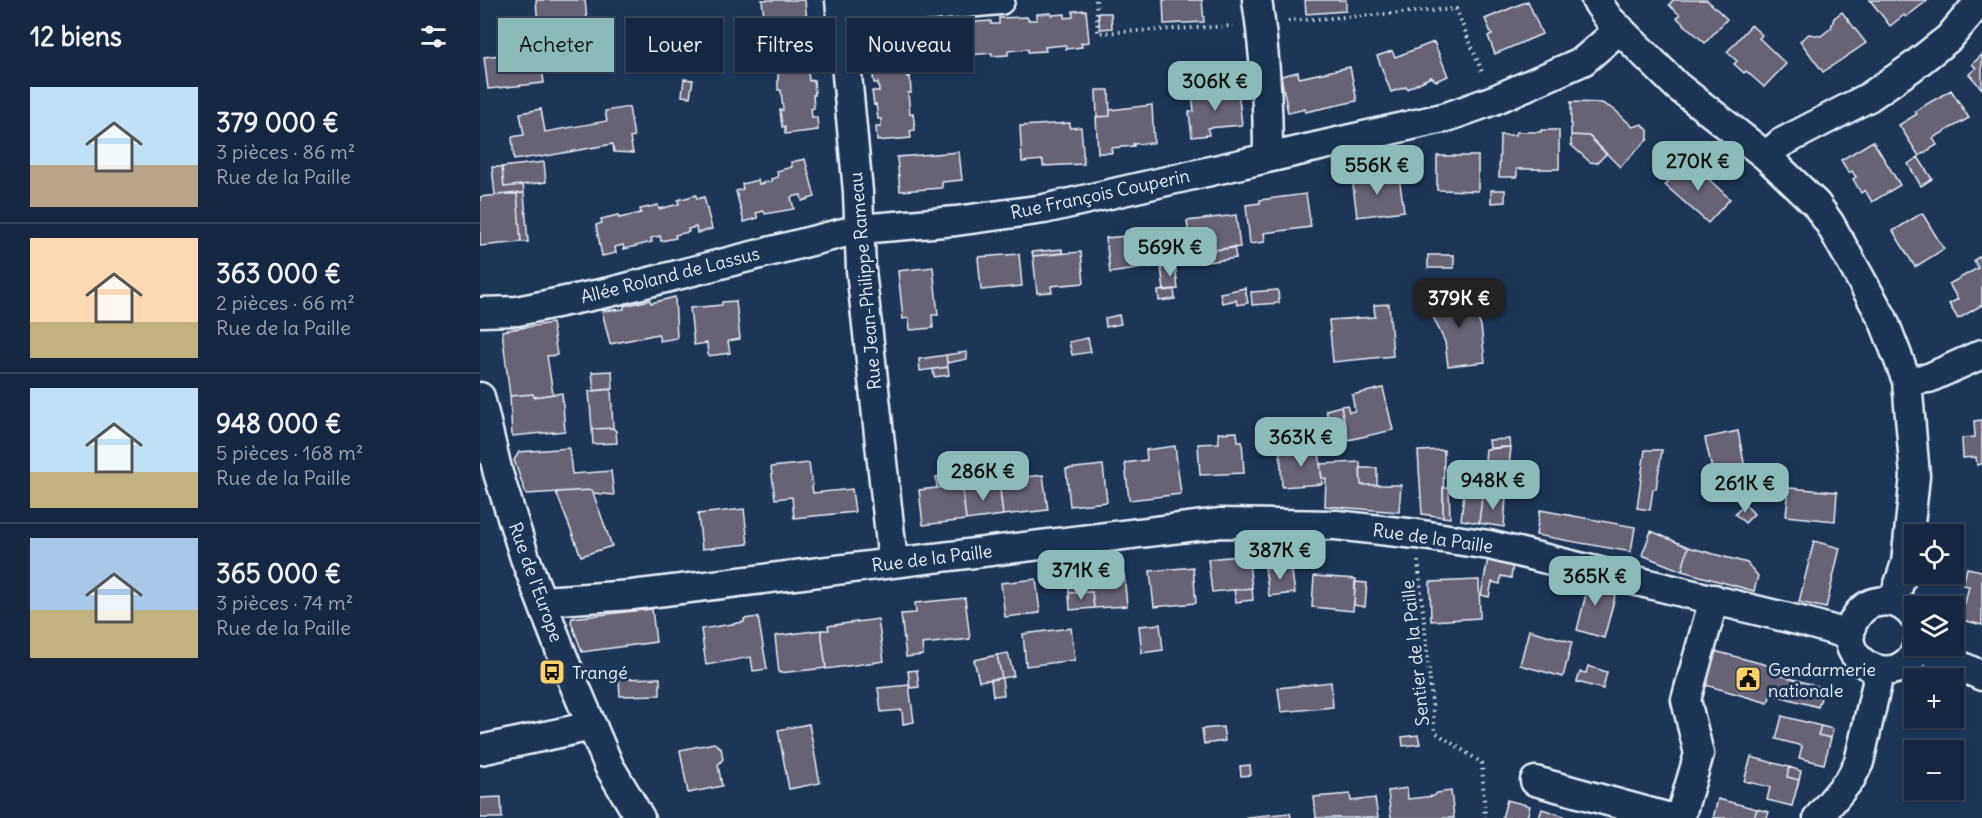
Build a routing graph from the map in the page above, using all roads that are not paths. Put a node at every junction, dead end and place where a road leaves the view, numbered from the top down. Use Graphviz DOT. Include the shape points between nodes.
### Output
graph roads {
  1 [pos="999,0"];
  2 [pos="1596,0"];
  3 [pos="1981,0"];
  4 [pos="841,7"];
  5 [pos="1259,12"];
  6 [pos="1620,29"];
  7 [pos="1766,156"];
  8 [pos="1268,157"];
  9 [pos="859,229"];
  10 [pos="480,312"];
  11 [pos="1982,354"];
  12 [pos="1907,381"];
  13 [pos="480,396"];
  14 [pos="489,474"];
  15 [pos="893,562"];
  16 [pos="1905,596"];
  17 [pos="1714,599"];
  18 [pos="542,601"];
  19 [pos="1904,610"];
  20 [pos="1850,635"];
  21 [pos="1913,656"];
  22 [pos="1939,656"];
  23 [pos="1880,670"];
  24 [pos="1982,676"];
  25 [pos="592,726"];
  26 [pos="480,750"];
  27 [pos="1535,781"];
  28 [pos="640,818"];
  29 [pos="1670,818"];
  30 [pos="1680,818"];
  31 [pos="1818,818"];
  1 -- 4 [label="street"];
  2 -- 6 [label="street"];
  3 -- 7 [label="street" via="1949,38 1911,68 1869,97 1781,143"];
  4 -- 9 [label="street, Rue Jean-Philippe Rameau"];
  5 -- 8 [label="street"];
  6 -- 7 [label="street" via="1677,86"];
  6 -- 8 [label="street, Rue François Couperin" via="1583,61 1494,100 1447,117"];
  7 -- 12 [label="street" via="1816,204 1830,224 1882,319"];
  8 -- 9 [label="street, Rue François Couperin" via="1044,209"];
  9 -- 10 [label="street, Allée Roland de Lassus" via="609,292 517,311"];
  9 -- 15 [label="street, Rue Jean-Philippe Rameau"];
  11 -- 12 [label="street" via="1929,378"];
  12 -- 16 [label="street" via="1915,476"];
  13 -- 14 [label="street, Rue de l'Europe"];
  14 -- 18 [label="street, Rue de l'Europe"];
  15 -- 17 [label="street, Rue de la Paille" via="1221,524 1335,525 1489,545"];
  15 -- 18 [label="street, Rue de la Paille" via="632,595"];
  17 -- 20 [label="street, Rue de la Paille"];
  17 -- 30 [label="street" via="1686,700 1699,754"];
  18 -- 25 [label="street, Rue de l'Europe"];
  19 -- 20 [label="street" via="1880,601 1863,608 1852,622"];
  20 -- 23 [label="street" via="1858,659"];
  21 -- 23 [label="street" via="1895,669"];
  22 -- 24 [label="street"];
  23 -- 31 [label="street" via="1859,762"];
  25 -- 26 [label="street"];
  25 -- 28 [label="street, Rue de l'Europe" via="609,766"];
  27 -- 29 [label="street"];
}
